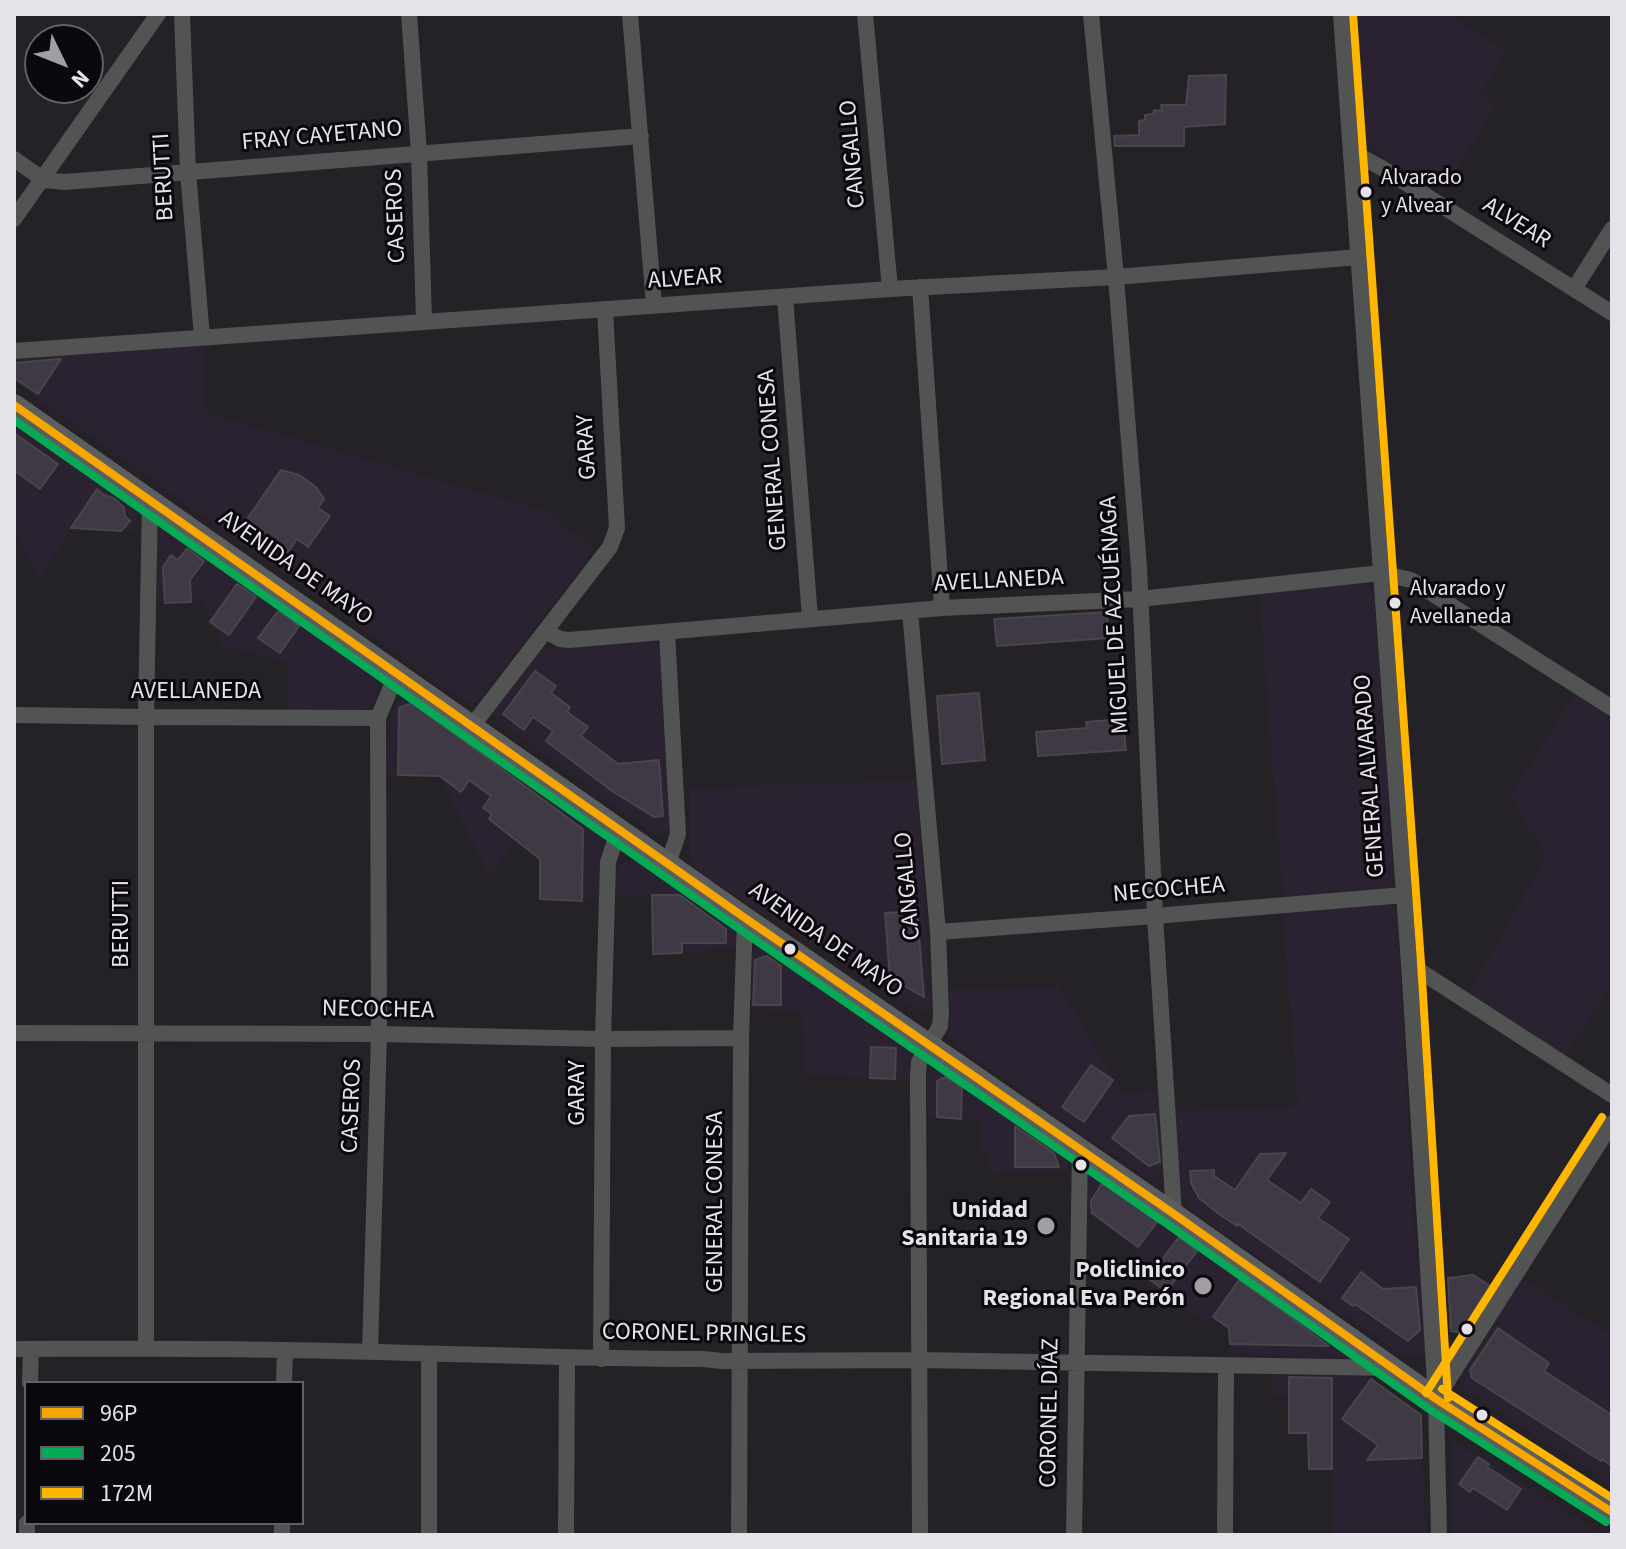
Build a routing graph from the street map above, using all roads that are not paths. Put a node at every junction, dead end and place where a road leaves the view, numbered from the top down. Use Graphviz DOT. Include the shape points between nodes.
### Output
graph roads {
  1 [pos="158,14"];
  2 [pos="182,14"];
  3 [pos="409,14"];
  4 [pos="630,14"];
  5 [pos="865,14"];
  6 [pos="1091,14"];
  7 [pos="1341,14"];
  8 [pos="641,136"];
  9 [pos="1352,152"];
  10 [pos="419,153"];
  11 [pos="14,159"];
  12 [pos="188,172"];
  13 [pos="44,180"];
  14 [pos="14,219"];
  15 [pos="1612,229"];
  16 [pos="1359,257"];
  17 [pos="1116,277"];
  18 [pos="920,287"];
  19 [pos="890,289"];
  20 [pos="1574,289"];
  21 [pos="785,297"];
  22 [pos="654,305"];
  23 [pos="605,310"];
  24 [pos="1612,313"];
  25 [pos="424,321"];
  26 [pos="202,337"];
  27 [pos="14,351"];
  28 [pos="14,405"];
  29 [pos="150,499"];
  30 [pos="1381,573"];
  31 [pos="1140,599"];
  32 [pos="942,608"];
  33 [pos="910,611"];
  34 [pos="810,618"];
  35 [pos="545,631"];
  36 [pos="667,632"];
  37 [pos="397,673"];
  38 [pos="1610,702"];
  39 [pos="14,715"];
  40 [pos="146,717"];
  41 [pos="378,718"];
  42 [pos="472,726"];
  43 [pos="619,829"];
  44 [pos="668,864"];
  45 [pos="1404,895"];
  46 [pos="1155,916"];
  47 [pos="745,918"];
  48 [pos="938,932"];
  49 [pos="1409,964"];
  50 [pos="14,1033"];
  51 [pos="147,1033"];
  52 [pos="379,1034"];
  53 [pos="741,1038"];
  54 [pos="603,1039"];
  55 [pos="928,1045"];
  56 [pos="1612,1095"];
  57 [pos="1612,1123"];
  58 [pos="1080,1148"];
  59 [pos="1174,1214"];
  60 [pos="146,1348"];
  61 [pos="22,1349"];
  62 [pos="285,1350"];
  63 [pos="370,1352"];
  64 [pos="429,1354"];
  65 [pos="567,1359"];
  66 [pos="601,1359"];
  67 [pos="740,1360"];
  68 [pos="920,1360"];
  69 [pos="1076,1363"];
  70 [pos="1226,1366"];
  71 [pos="1393,1368"];
  72 [pos="30,1381"];
  73 [pos="284,1381"];
  74 [pos="1436,1399"];
  75 [pos="1612,1512"];
  76 [pos="429,1535"];
  77 [pos="566,1535"];
  78 [pos="739,1535"];
  79 [pos="920,1535"];
  80 [pos="1074,1535"];
  81 [pos="1225,1535"];
  82 [pos="1439,1535"];
  1 -- 13 [label="street"];
  2 -- 12 [label="street, BERUTTI"];
  3 -- 10 [label="street, CASEROS"];
  4 -- 8 [label="street"];
  5 -- 19 [label="street, CANGALLO"];
  6 -- 17 [label="street, MIGUEL DE AZCUÉNAGA"];
  7 -- 9 [label="street, GENERAL ALVARADO"];
  8 -- 10 [label="street, FRAY CAYETANO"];
  8 -- 22 [label="street"];
  9 -- 16 [label="street, GENERAL ALVARADO"];
  9 -- 20 [label="street, ALVEAR"];
  10 -- 12 [label="street, FRAY CAYETANO"];
  10 -- 25 [label="street, CASEROS"];
  11 -- 13 [label="street"];
  12 -- 13 [label="street, FRAY CAYETANO"];
  12 -- 26 [label="street, BERUTTI"];
  13 -- 14 [label="street"];
  15 -- 20 [label="street"];
  16 -- 17 [label="street, ALVEAR"];
  16 -- 30 [label="street, GENERAL ALVARADO"];
  17 -- 18 [label="street, ALVEAR"];
  17 -- 31 [label="street, MIGUEL DE AZCUÉNAGA"];
  18 -- 19 [label="street, ALVEAR"];
  18 -- 32 [label="street"];
  19 -- 21 [label="street, ALVEAR"];
  20 -- 24 [label="street, ALVEAR"];
  21 -- 22 [label="street, ALVEAR"];
  21 -- 34 [label="street, GENERAL CONESA"];
  22 -- 23 [label="street, ALVEAR"];
  23 -- 25 [label="street, ALVEAR"];
  23 -- 35 [label="street, GARAY" via="617,528 610,547"];
  25 -- 26 [label="street, ALVEAR"];
  26 -- 27 [label="street, ALVEAR"];
  28 -- 29 [label="main road, AVENIDA DE MAYO"];
  29 -- 37 [label="main road, AVENIDA DE MAYO"];
  29 -- 40 [label="street, BERUTTI"];
  30 -- 31 [label="street, AVELLANEDA"];
  30 -- 38 [label="street, AVELLANEDA" via="1411,580"];
  30 -- 45 [label="street, GENERAL ALVARADO"];
  31 -- 32 [label="street, AVELLANEDA"];
  31 -- 46 [label="street, MIGUEL DE AZCUÉNAGA"];
  32 -- 33 [label="street, AVELLANEDA"];
  33 -- 34 [label="street, AVELLANEDA"];
  33 -- 48 [label="street, CANGALLO"];
  34 -- 36 [label="street, AVELLANEDA"];
  35 -- 36 [label="street, AVELLANEDA" via="569,640"];
  35 -- 42 [label="street, GARAY"];
  36 -- 44 [label="street" via="678,834"];
  37 -- 41 [label="street, CASEROS"];
  37 -- 42 [label="main road, AVENIDA DE MAYO"];
  39 -- 40 [label="street, AVELLANEDA"];
  40 -- 41 [label="street, AVELLANEDA"];
  40 -- 51 [label="street, BERUTTI"];
  41 -- 52 [label="street, CASEROS"];
  42 -- 43 [label="main road, AVENIDA DE MAYO"];
  43 -- 44 [label="main road, AVENIDA DE MAYO"];
  43 -- 54 [label="street, GARAY" via="608,862"];
  44 -- 47 [label="main road, AVENIDA DE MAYO"];
  45 -- 46 [label="street, NECOCHEA"];
  45 -- 49 [label="street, GENERAL ALVARADO"];
  46 -- 48 [label="street, NECOCHEA"];
  46 -- 59 [label="street, MIGUEL DE AZCUÉNAGA"];
  47 -- 53 [label="street, GENERAL CONESA"];
  47 -- 55 [label="main road, AVENIDA DE MAYO"];
  48 -- 55 [label="street, CANGALLO" via="940,1026"];
  49 -- 56 [label="street"];
  49 -- 74 [label="street, GENERAL ALVARADO"];
  50 -- 51 [label="street, NECOCHEA"];
  51 -- 52 [label="street, NECOCHEA"];
  51 -- 60 [label="street, BERUTTI"];
  52 -- 54 [label="street, NECOCHEA"];
  52 -- 63 [label="street, CASEROS"];
  53 -- 54 [label="street, NECOCHEA"];
  53 -- 67 [label="street, GENERAL CONESA"];
  54 -- 66 [label="street, GARAY"];
  55 -- 58 [label="main road, AVENIDA DE MAYO"];
  55 -- 68 [label="street, CANGALLO" via="918,1076"];
  57 -- 74 [label="street"];
  58 -- 59 [label="main road, AVENIDA DE MAYO"];
  58 -- 69 [label="street, CORONEL DÍAZ"];
  59 -- 71 [label="main road, AVENIDA DE MAYO"];
  60 -- 61 [label="street, CORONEL PRINGLES"];
  60 -- 62 [label="street, CORONEL PRINGLES"];
  61 -- 72 [label="street"];
  62 -- 63 [label="street, CORONEL PRINGLES"];
  62 -- 73 [label="street"];
  63 -- 64 [label="street, CORONEL PRINGLES"];
  64 -- 65 [label="street, CORONEL PRINGLES"];
  64 -- 76 [label="street"];
  65 -- 66 [label="street, CORONEL PRINGLES"];
  65 -- 77 [label="street"];
  66 -- 67 [label="street, CORONEL PRINGLES"];
  67 -- 68 [label="street, CORONEL PRINGLES"];
  67 -- 78 [label="street, GENERAL CONESA"];
  68 -- 69 [label="street, CORONEL PRINGLES"];
  68 -- 79 [label="street, CANGALLO"];
  69 -- 70 [label="street, CORONEL PRINGLES"];
  69 -- 80 [label="street, CORONEL DÍAZ"];
  70 -- 71 [label="street, CORONEL PRINGLES"];
  70 -- 81 [label="street"];
  71 -- 74 [label="main road, AVENIDA DE MAYO"];
  74 -- 75 [label="main road, AVENIDA DE MAYO"];
  74 -- 82 [label="street, GENERAL ALVARADO"];
}
